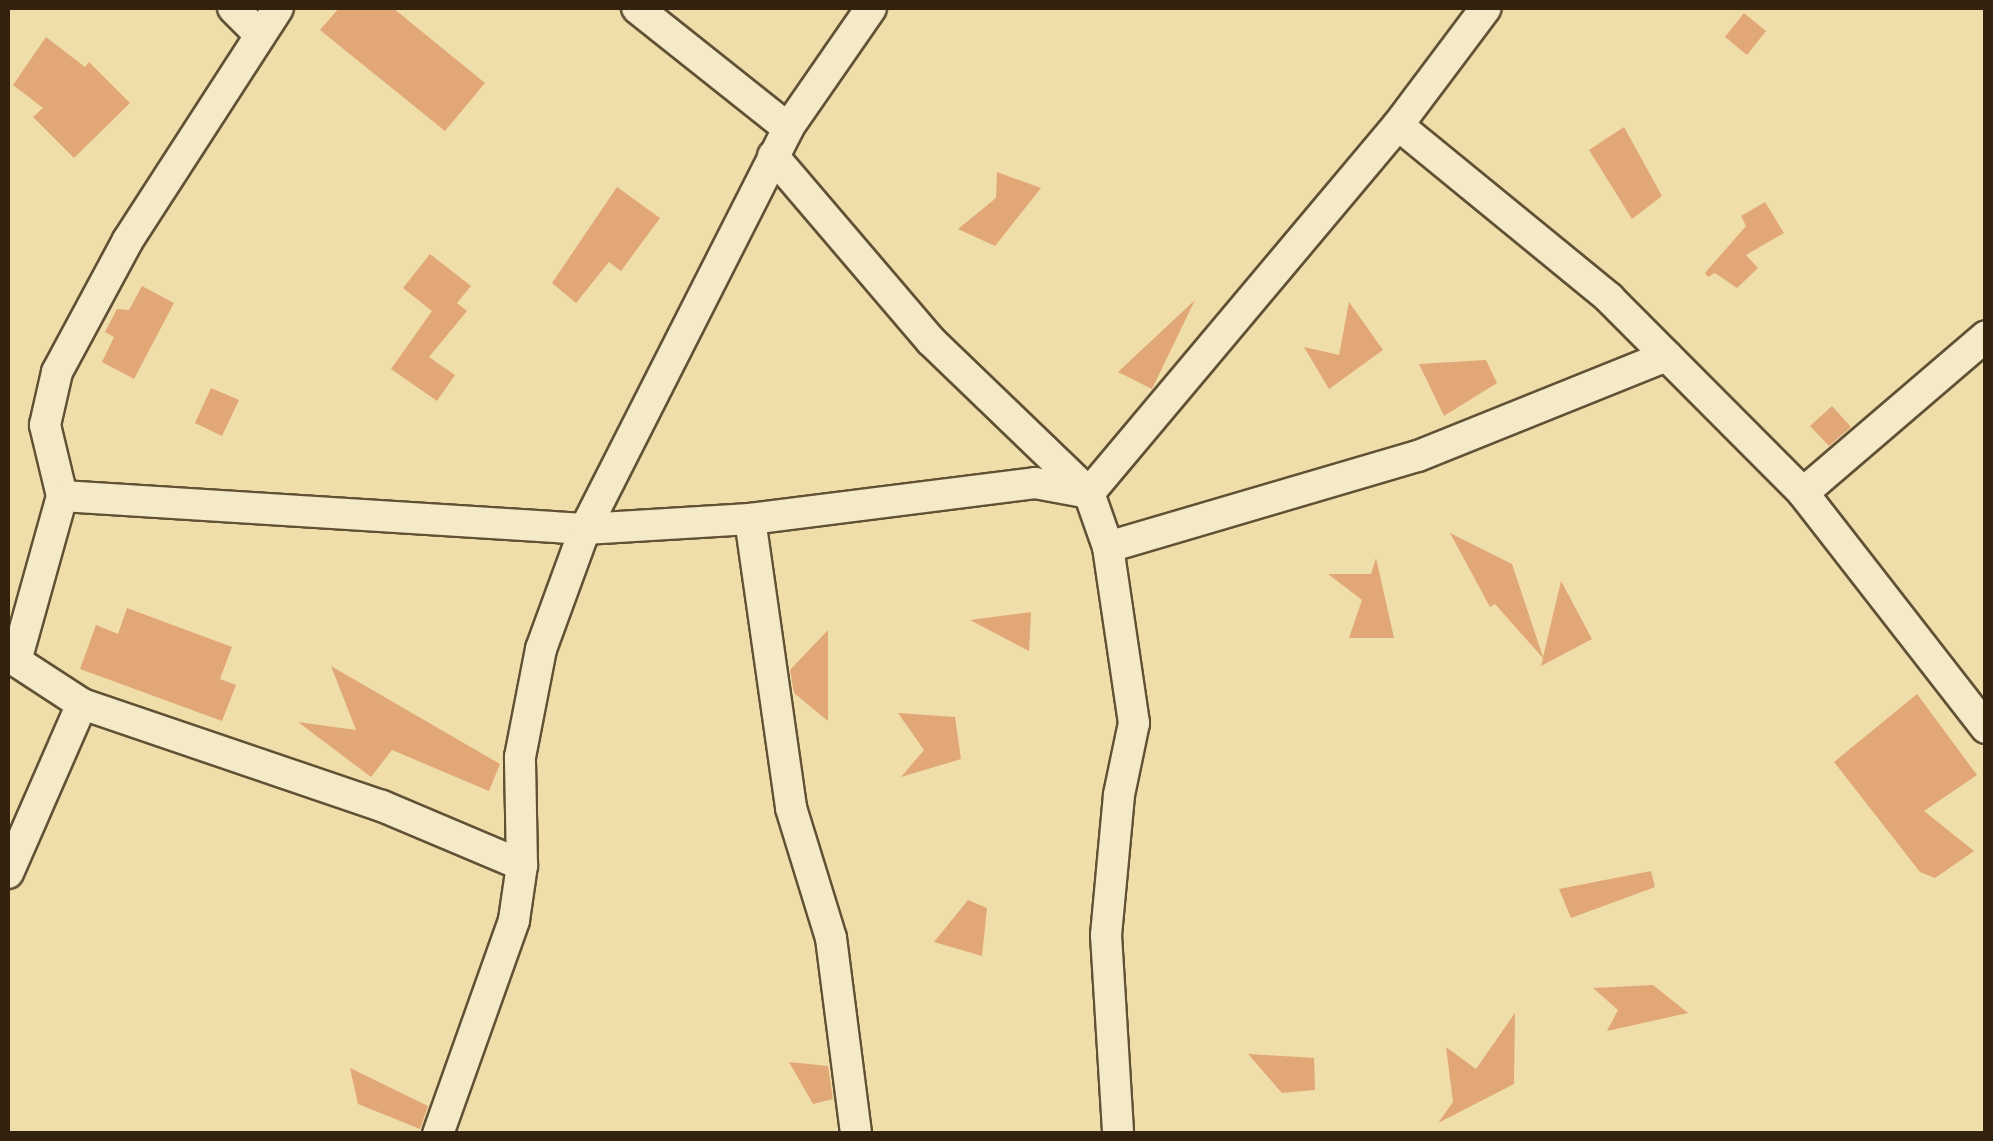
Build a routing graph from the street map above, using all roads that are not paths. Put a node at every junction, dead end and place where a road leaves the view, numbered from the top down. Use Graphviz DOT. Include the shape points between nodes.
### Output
graph roads {
  1 [pos="233,8"];
  2 [pos="278,8"];
  3 [pos="637,8"];
  4 [pos="871,8"];
  5 [pos="1486,8"];
  6 [pos="260,35"];
  7 [pos="1398,124"];
  8 [pos="788,128"];
  9 [pos="773,156"];
  10 [pos="1986,336"];
  11 [pos="1667,356"];
  12 [pos="1088,493"];
  13 [pos="1803,493"];
  14 [pos="62,496"];
  15 [pos="750,519"];
  16 [pos="585,530"];
  17 [pos="1108,547"];
  18 [pos="12,659"];
  19 [pos="82,704"];
  20 [pos="1986,728"];
  21 [pos="522,865"];
  22 [pos="8,873"];
  23 [pos="438,1134"];
  24 [pos="856,1134"];
  25 [pos="1118,1134"];
  1 -- 6 [label="street"];
  2 -- 6 [label="street"];
  3 -- 8 [label="street"];
  4 -- 8 [label="street"];
  5 -- 7 [label="street"];
  6 -- 14 [label="street" via="128,240 56,372 44,425"];
  7 -- 11 [label="street" via="1609,298"];
  7 -- 12 [label="street"];
  8 -- 9 [label="street"];
  9 -- 12 [label="street" via="931,341"];
  9 -- 16 [label="street"];
  10 -- 13 [label="street"];
  11 -- 13 [label="street"];
  11 -- 17 [label="street" via="1418,456"];
  12 -- 15 [label="street" via="1034,483"];
  12 -- 17 [label="street"];
  13 -- 20 [label="street"];
  14 -- 16 [label="street"];
  14 -- 18 [label="street"];
  15 -- 16 [label="street"];
  15 -- 24 [label="street" via="791,808 831,938"];
  16 -- 21 [label="street" via="540,649 520,757"];
  17 -- 25 [label="street" via="1134,723 1116,811 1106,936"];
  18 -- 19 [label="street"];
  19 -- 21 [label="street" via="382,806"];
  19 -- 22 [label="street"];
  21 -- 23 [label="street" via="514,920"];
}
